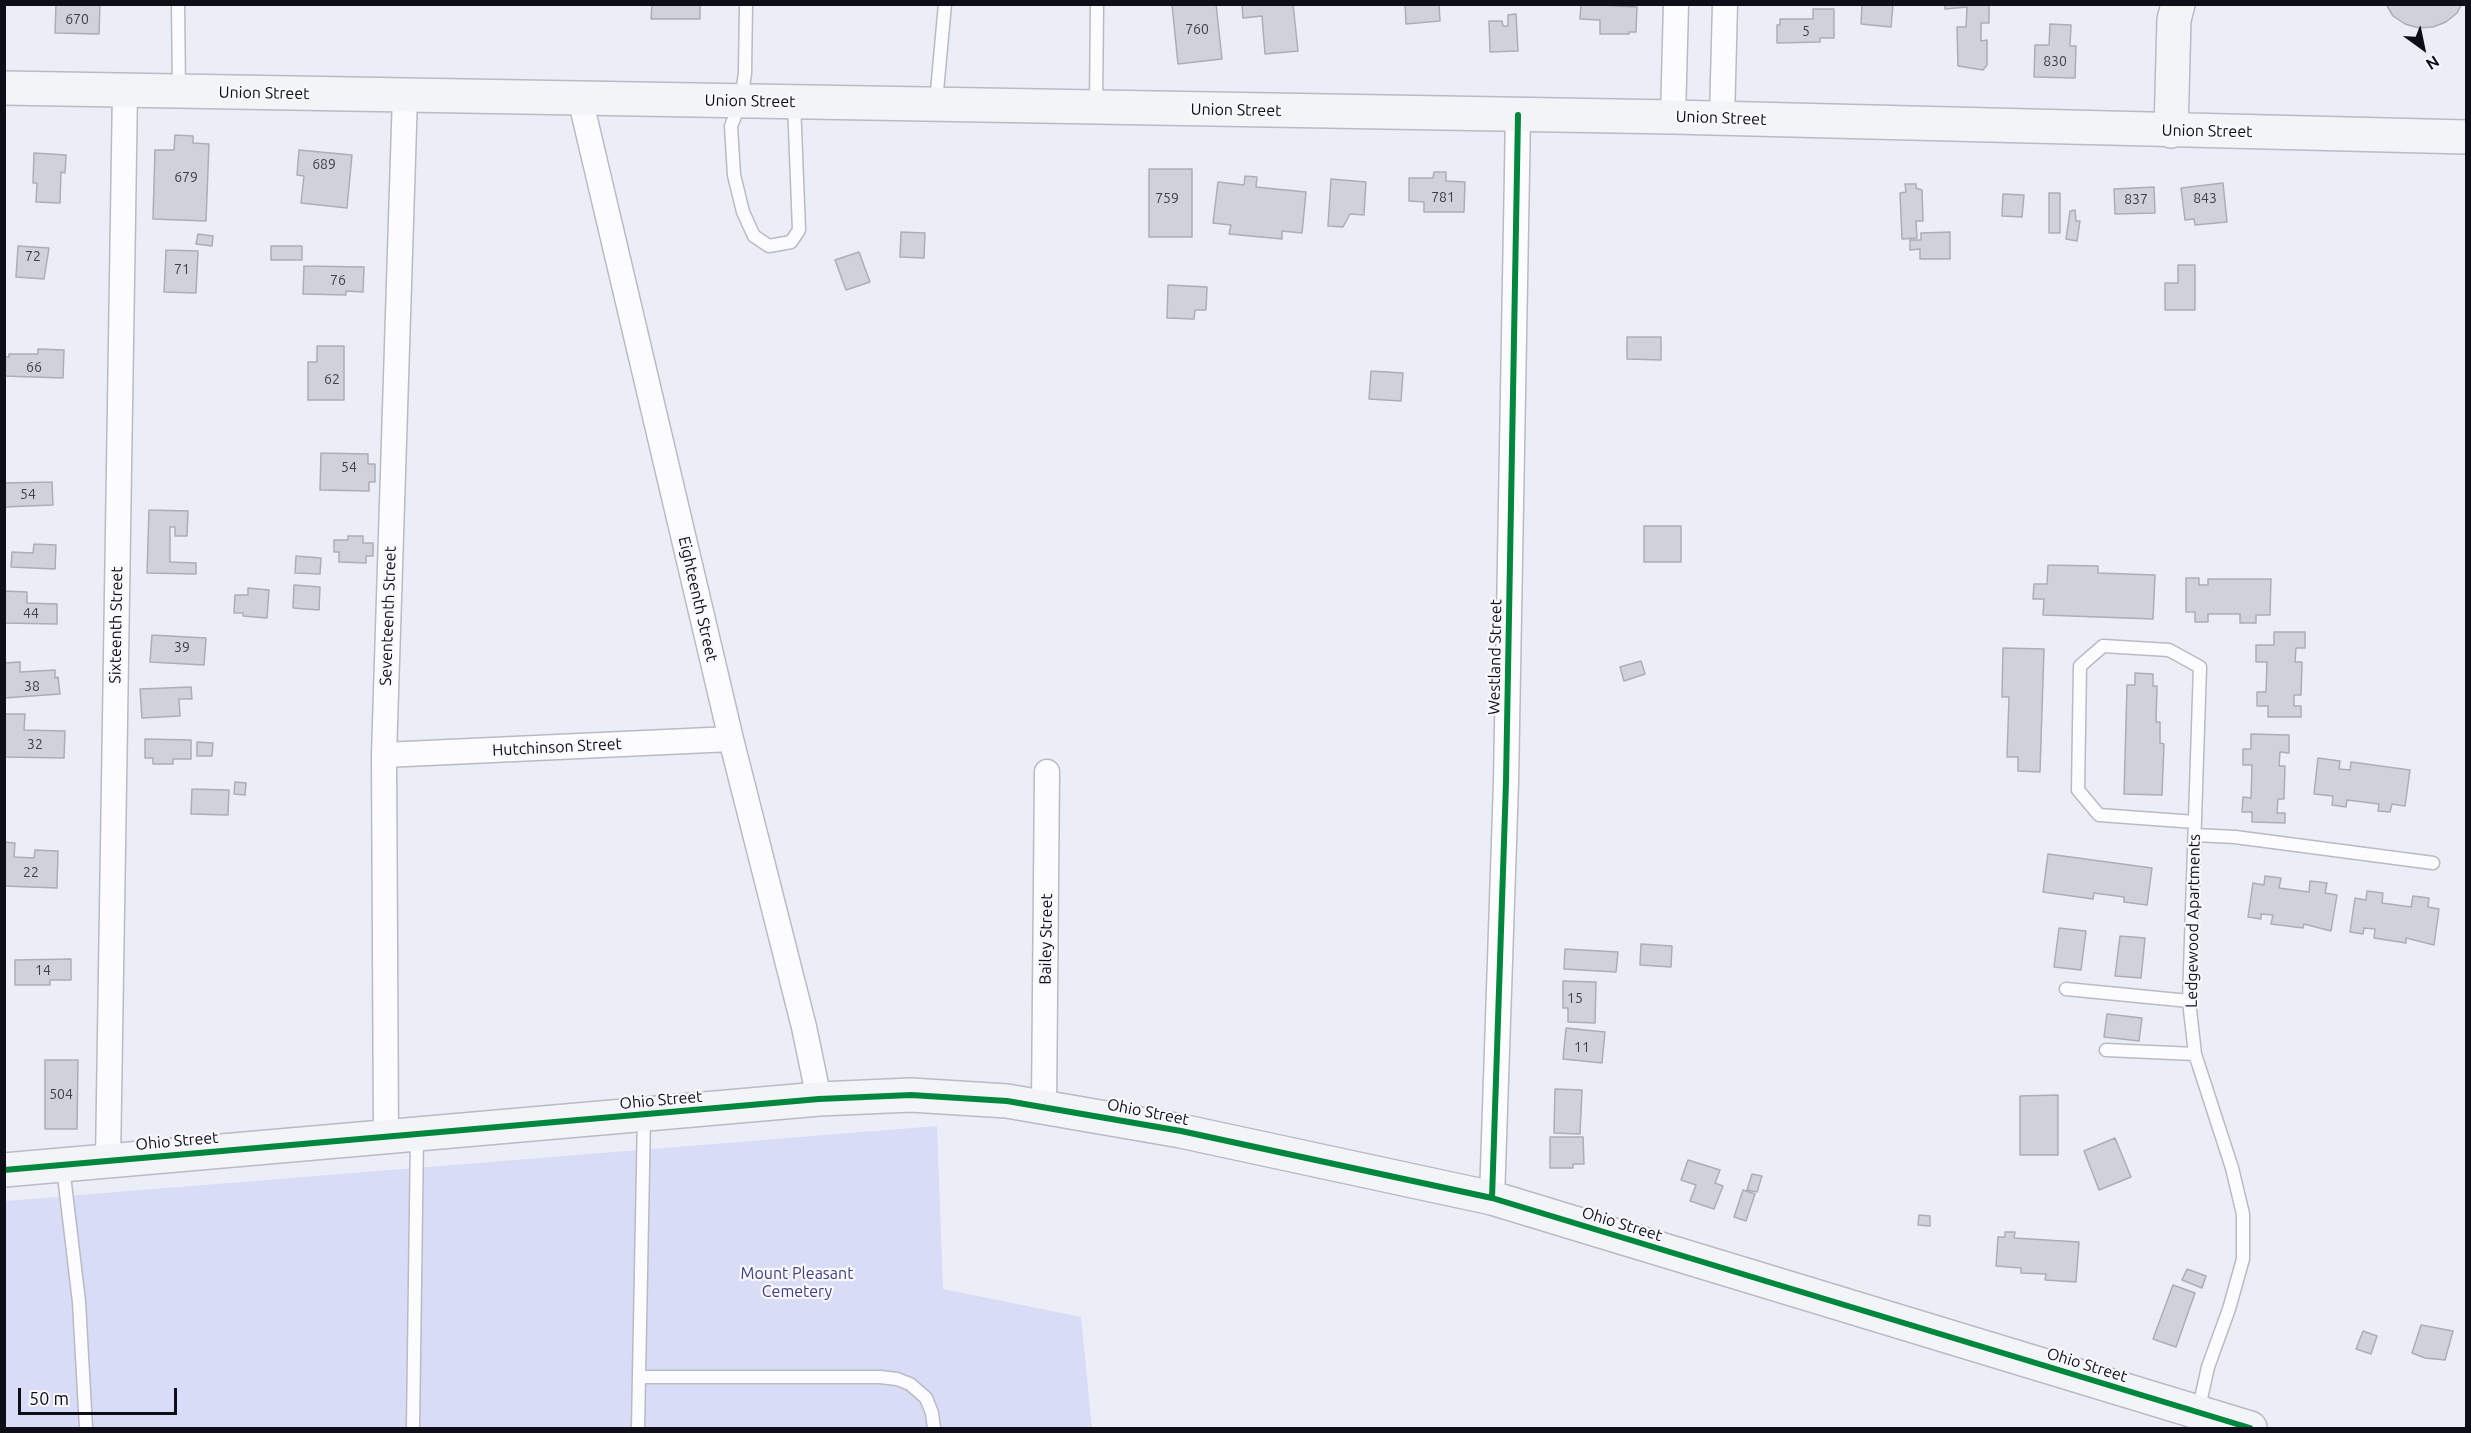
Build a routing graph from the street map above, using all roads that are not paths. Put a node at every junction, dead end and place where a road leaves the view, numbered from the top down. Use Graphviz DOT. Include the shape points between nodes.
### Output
graph roads {
  1 [pos="178,4"];
  2 [pos="746,4"];
  3 [pos="945,4"];
  4 [pos="1097,4"];
  5 [pos="1676,4"];
  6 [pos="1725,4"];
  7 [pos="2178,4"];
  8 [pos="4,88"];
  9 [pos="125,90"];
  10 [pos="179,91"];
  11 [pos="405,95"];
  12 [pos="580,98"];
  13 [pos="741,101"];
  14 [pos="794,102"];
  15 [pos="936,105"];
  16 [pos="1096,108"];
  17 [pos="1518,115"];
  18 [pos="1673,117"];
  19 [pos="1722,118"];
  20 [pos="2171,130"];
  21 [pos="2466,137"];
  22 [pos="731,739"];
  23 [pos="384,755"];
  24 [pos="1047,772"];
  25 [pos="2195,829"];
  26 [pos="2433,863"];
  27 [pos="2066,989"];
  28 [pos="2189,1001"];
  29 [pos="2106,1050"];
  30 [pos="2195,1054"];
  31 [pos="819,1099"];
  32 [pos="1044,1106"];
  33 [pos="644,1115"];
  34 [pos="401,1136"];
  35 [pos="108,1161"];
  36 [pos="62,1164"];
  37 [pos="4,1170"];
  38 [pos="1492,1198"];
  39 [pos="639,1377"];
  40 [pos="2197,1413"];
  41 [pos="86,1428"];
  42 [pos="413,1428"];
  43 [pos="638,1428"];
  44 [pos="934,1428"];
  45 [pos="2250,1428"];
  1 -- 10 [label="lane"];
  2 -- 13 [label="lane"];
  3 -- 15 [label="lane"];
  4 -- 16 [label="lane"];
  5 -- 18 [label="street"];
  6 -- 19 [label="street"];
  7 -- 20 [label="main road" via="2174,20"];
  8 -- 9 [label="main road, Union Street"];
  9 -- 10 [label="main road, Union Street"];
  9 -- 35 [label="street, Sixteenth Street"];
  10 -- 11 [label="main road, Union Street"];
  11 -- 12 [label="main road, Union Street"];
  11 -- 23 [label="street, Seventeenth Street"];
  12 -- 13 [label="main road, Union Street"];
  12 -- 22 [label="street, Eighteenth Street"];
  13 -- 14 [label="main road, Union Street"];
  13 -- 14 [label="lane" via="731,126 734,175 754,236 769,246 791,242 799,230"];
  14 -- 15 [label="main road, Union Street"];
  15 -- 16 [label="main road, Union Street"];
  16 -- 17 [label="main road, Union Street"];
  17 -- 18 [label="main road, Union Street"];
  17 -- 38 [label="street, Westland Street" via="1506,770"];
  18 -- 19 [label="main road, Union Street"];
  19 -- 20 [label="main road, Union Street"];
  20 -- 21 [label="main road, Union Street"];
  22 -- 23 [label="street, Hutchinson Street"];
  22 -- 31 [label="street, Eighteenth Street"];
  23 -- 34 [label="street, Seventeenth Street"];
  24 -- 32 [label="street, Bailey Street"];
  25 -- 25 [label="lane, Ledgewood Apartments" via="2200,667 2169,650 2103,646 2080,666 2078,790 2099,815"];
  25 -- 26 [label="lane"];
  25 -- 28 [label="lane, Ledgewood Apartments"];
  27 -- 28 [label="lane"];
  28 -- 30 [label="lane, Ledgewood Apartments"];
  29 -- 30 [label="lane"];
  30 -- 40 [label="lane, Ledgewood Apartments" via="2243,1214 2243,1258"];
  31 -- 32 [label="main road, Ohio Street" via="942,1095"];
  31 -- 33 [label="main road, Ohio Street"];
  32 -- 38 [label="main road, Ohio Street" via="1181,1131"];
  33 -- 34 [label="main road, Ohio Street"];
  33 -- 39 [label="lane"];
  34 -- 35 [label="main road, Ohio Street"];
  34 -- 42 [label="lane"];
  35 -- 36 [label="main road, Ohio Street"];
  36 -- 37 [label="main road, Ohio Street"];
  36 -- 41 [label="lane" via="79,1302"];
  38 -- 40 [label="main road, Ohio Street"];
  39 -- 43 [label="lane"];
  39 -- 44 [label="lane" via="897,1379 926,1398"];
  40 -- 45 [label="main road, Ohio Street"];
}
